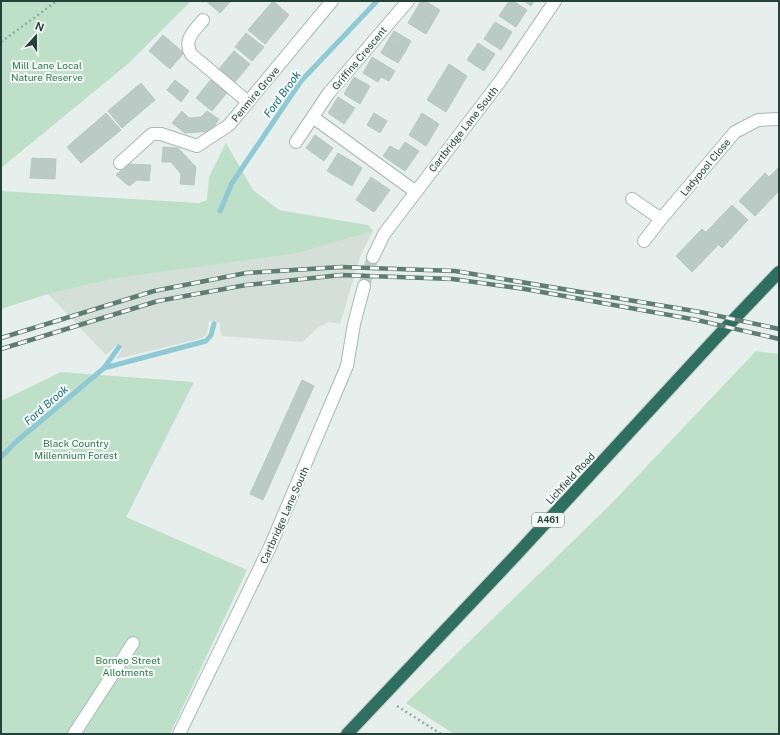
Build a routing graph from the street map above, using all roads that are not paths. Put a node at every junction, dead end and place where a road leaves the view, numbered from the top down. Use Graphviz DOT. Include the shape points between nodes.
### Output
graph roads {
  1 [pos="332,1"];
  2 [pos="408,1"];
  3 [pos="555,1"];
  4 [pos="203,20"];
  5 [pos="248,102"];
  6 [pos="314,118"];
  7 [pos="779,119"];
  8 [pos="296,142"];
  9 [pos="120,163"];
  10 [pos="416,192"];
  11 [pos="632,200"];
  12 [pos="661,219"];
  13 [pos="644,241"];
  14 [pos="373,258"];
  15 [pos="779,272"];
  16 [pos="364,286"];
  17 [pos="133,643"];
  18 [pos="378,700"];
  19 [pos="74,734"];
  20 [pos="179,734"];
  21 [pos="347,734"];
  22 [pos="352,734"];
  1 -- 5 [label="street, Penmire Grove"];
  2 -- 6 [label="street, Griffins Crescent" via="328,94"];
  3 -- 10 [label="street, Cartbridge Lane South" via="501,80"];
  4 -- 5 [label="street" via="189,38 188,48 191,54"];
  5 -- 9 [label="street, Penmire Grove" via="229,125 197,146 161,134 152,134"];
  6 -- 8 [label="street, Griffins Crescent"];
  6 -- 10 [label="street"];
  7 -- 12 [label="street, Ladypool Close" via="758,120 735,132"];
  10 -- 14 [label="street, Cartbridge Lane South" via="384,234"];
  11 -- 12 [label="street"];
  12 -- 13 [label="street, Ladypool Close"];
  15 -- 18 [label="highway, Lichfield Road / A461"];
  16 -- 20 [label="street, Cartbridge Lane South" via="347,366 270,547"];
  17 -- 19 [label="street"];
  18 -- 21 [label="highway, Lichfield Road / A461"];
  18 -- 22 [label="highway, Lichfield Road / A461"];
}
